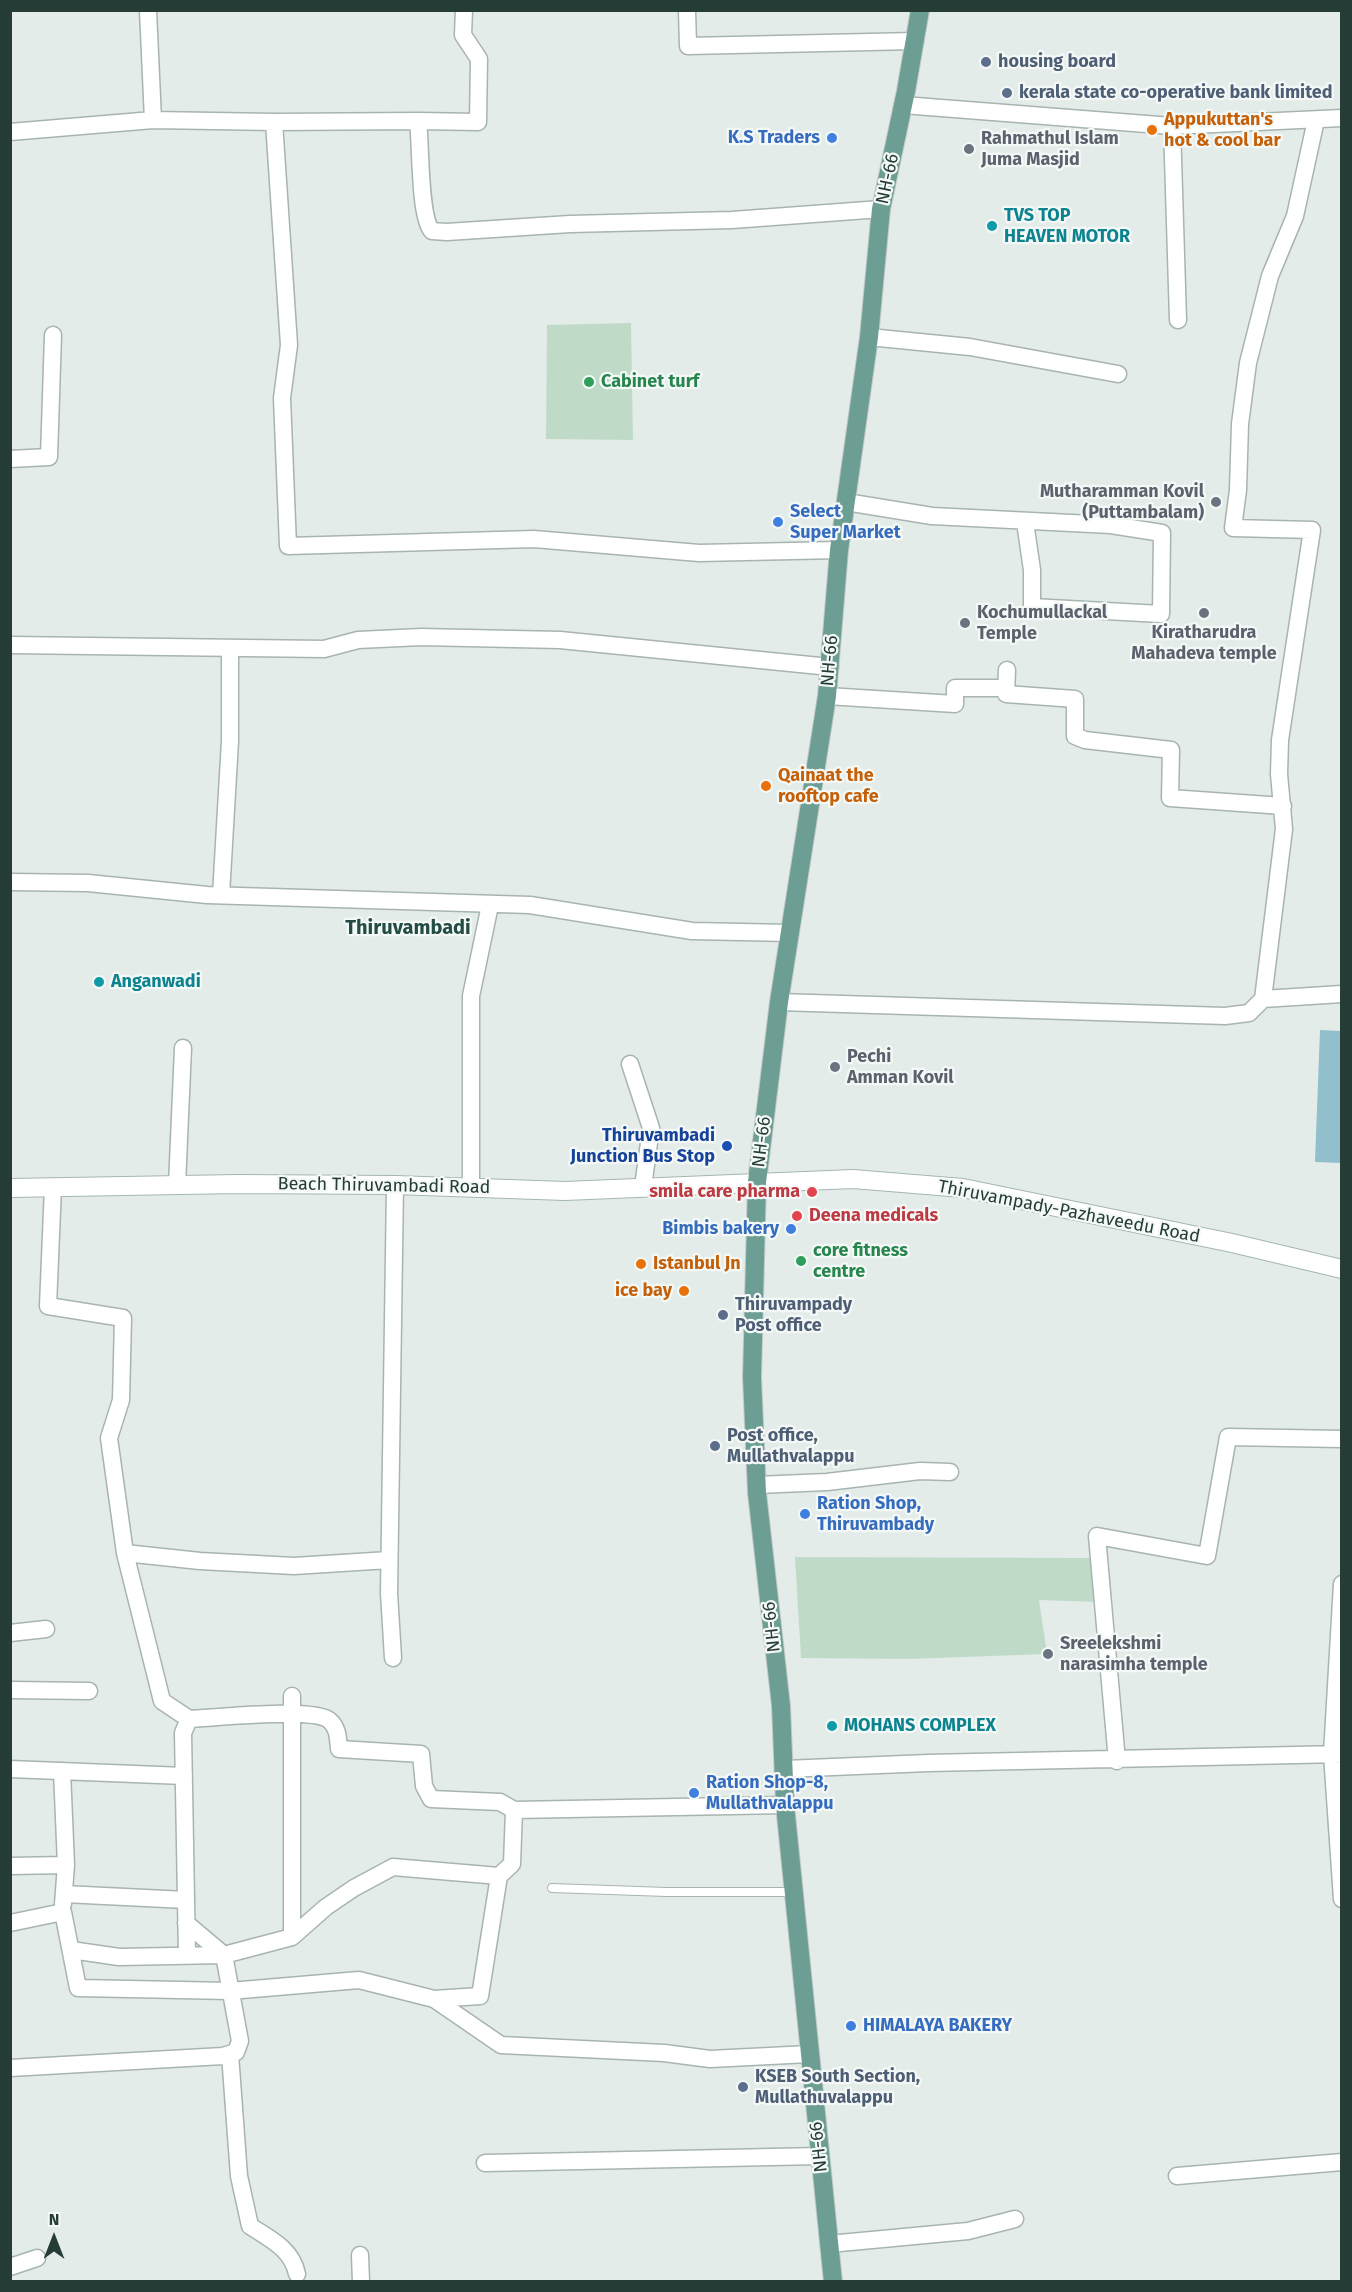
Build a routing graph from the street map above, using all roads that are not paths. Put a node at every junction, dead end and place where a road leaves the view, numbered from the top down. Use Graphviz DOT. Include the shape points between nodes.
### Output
graph roads {
  1 [pos="148,10"];
  2 [pos="464,10"];
  3 [pos="687,10"];
  4 [pos="920,10"];
  5 [pos="915,41"];
  6 [pos="903,105"];
  7 [pos="1341,118"];
  8 [pos="153,120"];
  9 [pos="1316,120"];
  10 [pos="418,121"];
  11 [pos="274,122"];
  12 [pos="1172,126"];
  13 [pos="10,132"];
  14 [pos="881,208"];
  15 [pos="1178,320"];
  16 [pos="53,335"];
  17 [pos="869,338"];
  18 [pos="1118,374"];
  19 [pos="10,459"];
  20 [pos="846,502"];
  21 [pos="1025,522"];
  22 [pos="839,550"];
  23 [pos="10,645"];
  24 [pos="230,648"];
  25 [pos="830,668"];
  26 [pos="1006,670"];
  27 [pos="1006,688"];
  28 [pos="827,696"];
  29 [pos="1283,806"];
  30 [pos="10,882"];
  31 [pos="221,895"];
  32 [pos="490,905"];
  33 [pos="790,933"];
  34 [pos="1341,994"];
  35 [pos="1263,999"];
  36 [pos="779,1002"];
  37 [pos="183,1048"];
  38 [pos="630,1064"];
  39 [pos="757,1182"];
  40 [pos="177,1185"];
  41 [pos="395,1185"];
  42 [pos="53,1187"];
  43 [pos="471,1187"];
  44 [pos="643,1187"];
  45 [pos="10,1188"];
  46 [pos="1341,1269"];
  47 [pos="1341,1439"];
  48 [pos="950,1472"];
  49 [pos="757,1485"];
  50 [pos="125,1553"];
  51 [pos="390,1560"];
  52 [pos="1341,1584"];
  53 [pos="46,1629"];
  54 [pos="10,1633"];
  55 [pos="393,1658"];
  56 [pos="10,1690"];
  57 [pos="89,1691"];
  58 [pos="291,1704"];
  59 [pos="189,1719"];
  60 [pos="1337,1754"];
  61 [pos="1117,1761"];
  62 [pos="10,1769"];
  63 [pos="784,1769"];
  64 [pos="62,1771"];
  65 [pos="184,1776"];
  66 [pos="785,1804"];
  67 [pos="514,1810"];
  68 [pos="66,1865"];
  69 [pos="10,1866"];
  70 [pos="499,1876"];
  71 [pos="552,1888"];
  72 [pos="793,1892"];
  73 [pos="64,1894"];
  74 [pos="1341,1899"];
  75 [pos="186,1900"];
  76 [pos="63,1912"];
  77 [pos="10,1923"];
  78 [pos="186,1923"];
  79 [pos="292,1937"];
  80 [pos="71,1950"];
  81 [pos="187,1955"];
  82 [pos="224,1955"];
  83 [pos="230,1991"];
  84 [pos="434,1999"];
  85 [pos="230,2054"];
  86 [pos="809,2054"];
  87 [pos="10,2068"];
  88 [pos="820,2156"];
  89 [pos="1341,2162"];
  90 [pos="484,2163"];
  91 [pos="1177,2176"];
  92 [pos="1015,2219"];
  93 [pos="829,2244"];
  94 [pos="360,2254"];
  95 [pos="37,2258"];
  96 [pos="10,2267"];
  97 [pos="297,2274"];
  98 [pos="361,2282"];
  99 [pos="833,2282"];
  1 -- 8 [label="street"];
  2 -- 10 [label="street" via="463,35 479,59 478,122"];
  3 -- 5 [label="street" via="688,46"];
  4 -- 5 [label="main road, NH-66"];
  5 -- 6 [label="main road, NH-66"];
  6 -- 12 [label="street"];
  6 -- 14 [label="main road, NH-66"];
  7 -- 9 [label="street"];
  8 -- 11 [label="street"];
  8 -- 13 [label="street"];
  9 -- 12 [label="street"];
  9 -- 29 [label="street" via="1295,216 1270,276 1248,363 1233,528 1312,530 1280,740"];
  10 -- 11 [label="street"];
  10 -- 14 [label="street" via="423,204 432,231 732,220"];
  11 -- 22 [label="street" via="289,345 282,398 288,546 534,539 699,553"];
  12 -- 15 [label="street"];
  14 -- 17 [label="main road, NH-66"];
  16 -- 19 [label="street" via="49,457"];
  17 -- 18 [label="street" via="970,347"];
  17 -- 20 [label="main road, NH-66"];
  20 -- 21 [label="street" via="932,516"];
  20 -- 22 [label="main road, NH-66"];
  21 -- 21 [label="street" via="1112,525 1162,533 1161,614 1032,607 1032,570"];
  22 -- 25 [label="main road, NH-66"];
  23 -- 24 [label="street"];
  24 -- 25 [label="street" via="324,649 358,640 421,637 560,640"];
  24 -- 31 [label="street" via="230,741"];
  25 -- 28 [label="main road, NH-66"];
  26 -- 27 [label="street"];
  27 -- 28 [label="street" via="955,688 955,704"];
  27 -- 29 [label="street" via="1006,694 1075,699 1075,736 1084,740 1171,750 1170,798"];
  28 -- 33 [label="main road, NH-66"];
  29 -- 35 [label="street" via="1284,829"];
  30 -- 31 [label="street" via="88,883"];
  31 -- 32 [label="street"];
  32 -- 33 [label="street" via="530,905 692,931"];
  32 -- 43 [label="street" via="471,996"];
  33 -- 36 [label="main road, NH-66"];
  34 -- 35 [label="street"];
  35 -- 36 [label="street" via="1249,1012 1224,1016"];
  36 -- 39 [label="main road, NH-66"];
  37 -- 40 [label="street"];
  38 -- 44 [label="street" via="651,1128"];
  39 -- 44 [label="main road, Beach Thiruvambadi Road"];
  39 -- 46 [label="main road, Thiruvampady-Pazhaveedu Road" via="853,1179 963,1188"];
  39 -- 49 [label="main road, NH-66" via="752,1377"];
  40 -- 41 [label="main road, Beach Thiruvambadi Road"];
  40 -- 42 [label="main road, Beach Thiruvambadi Road"];
  41 -- 43 [label="main road, Beach Thiruvambadi Road"];
  41 -- 51 [label="street"];
  42 -- 45 [label="main road, Beach Thiruvambadi Road"];
  42 -- 50 [label="street" via="48,1306 123,1318 122,1400 109,1437"];
  43 -- 44 [label="main road, Beach Thiruvambadi Road" via="565,1191"];
  47 -- 61 [label="street" via="1228,1437 1208,1556 1097,1536"];
  48 -- 49 [label="street"];
  49 -- 63 [label="main road, NH-66"];
  50 -- 51 [label="street" via="294,1566"];
  50 -- 59 [label="street" via="162,1701"];
  51 -- 55 [label="street"];
  52 -- 60 [label="street"];
  53 -- 54 [label="street"];
  56 -- 57 [label="street"];
  58 -- 59 [label="street"];
  58 -- 67 [label="street" via="327,1718 336,1727 339,1749 421,1754 424,1786 431,1799 500,1802"];
  58 -- 79 [label="street"];
  59 -- 65 [label="street" via="183,1733"];
  60 -- 61 [label="street"];
  60 -- 74 [label="street"];
  61 -- 63 [label="street"];
  62 -- 64 [label="street"];
  63 -- 66 [label="main road, NH-66"];
  64 -- 65 [label="street"];
  64 -- 68 [label="street"];
  65 -- 75 [label="street"];
  66 -- 67 [label="street"];
  66 -- 72 [label="main road, NH-66"];
  67 -- 70 [label="street" via="512,1864"];
  68 -- 69 [label="street"];
  68 -- 73 [label="street"];
  70 -- 79 [label="street" via="393,1867 354,1888"];
  70 -- 84 [label="street" via="480,1996"];
  71 -- 72 [label="lane"];
  72 -- 86 [label="main road, NH-66"];
  73 -- 75 [label="street"];
  73 -- 76 [label="street"];
  75 -- 78 [label="street"];
  76 -- 77 [label="street"];
  76 -- 80 [label="street"];
  78 -- 81 [label="street"];
  78 -- 82 [label="street"];
  79 -- 82 [label="street"];
  80 -- 81 [label="street" via="119,1957"];
  80 -- 83 [label="street" via="78,1988"];
  81 -- 82 [label="street"];
  82 -- 83 [label="street"];
  83 -- 84 [label="street" via="359,1980"];
  83 -- 85 [label="street" via="240,2040 236,2052"];
  84 -- 86 [label="street" via="501,2045 710,2059"];
  85 -- 87 [label="street"];
  85 -- 97 [label="street" via="239,2176 250,2226 280,2246 294,2261"];
  86 -- 88 [label="main road, NH-66"];
  88 -- 90 [label="street"];
  88 -- 93 [label="main road, NH-66"];
  89 -- 91 [label="street"];
  92 -- 93 [label="street" via="968,2230"];
  93 -- 99 [label="main road, NH-66"];
  94 -- 98 [label="street"];
  95 -- 96 [label="street"];
}
